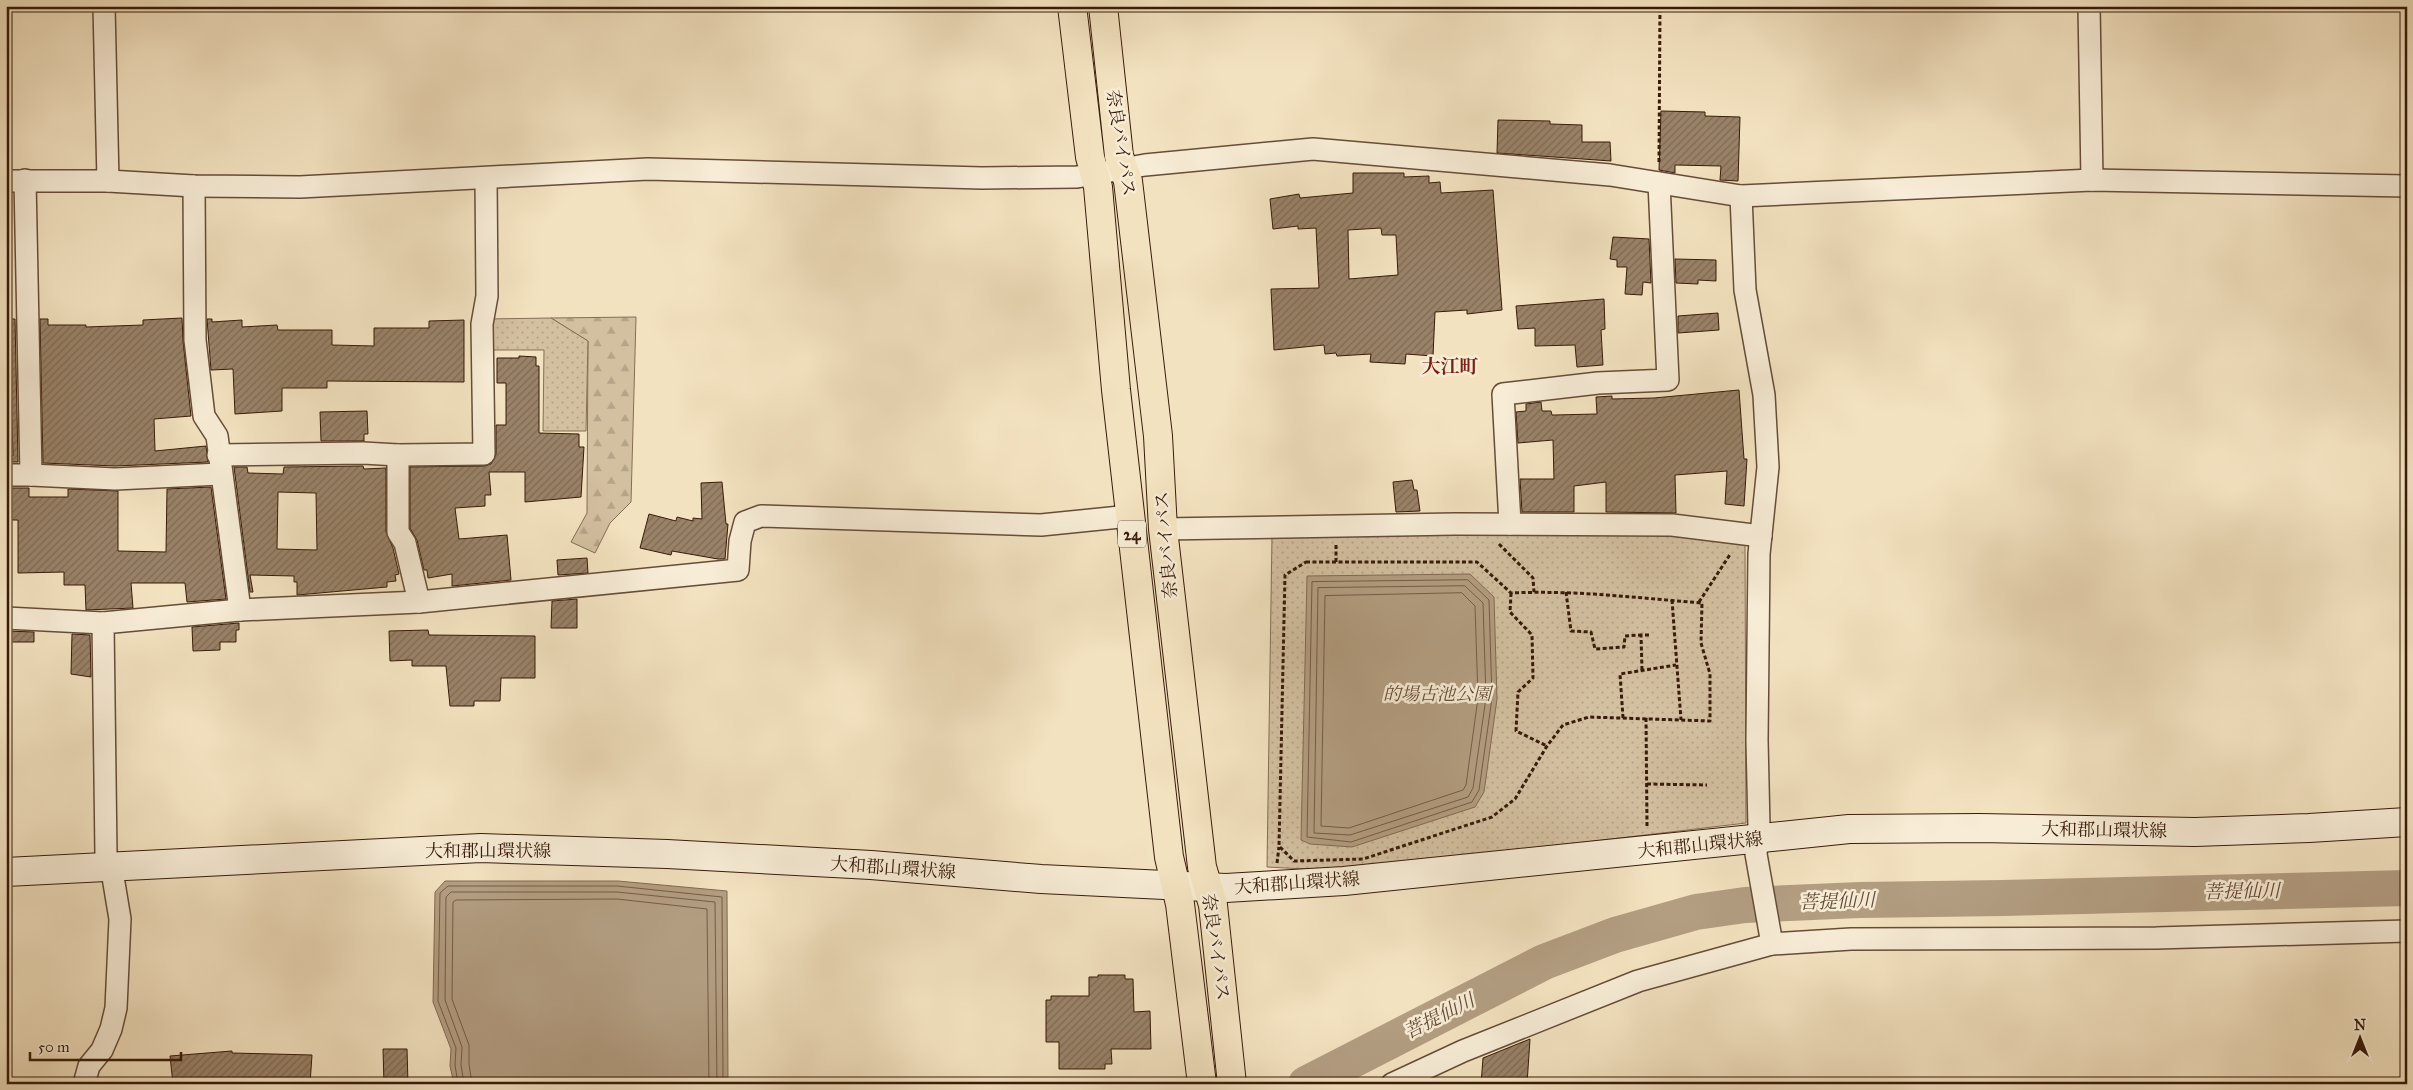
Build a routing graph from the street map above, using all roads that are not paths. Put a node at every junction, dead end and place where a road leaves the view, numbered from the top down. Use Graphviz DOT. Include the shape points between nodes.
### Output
graph roads {
  1 [pos="104,6"];
  2 [pos="1072,6"];
  3 [pos="1103,6"];
  4 [pos="2089,6"];
  5 [pos="1124,170"];
  6 [pos="1093,174"];
  7 [pos="486,178"];
  8 [pos="16,180"];
  9 [pos="2092,180"];
  10 [pos="108,181"];
  11 [pos="1659,183"];
  12 [pos="194,186"];
  13 [pos="2407,186"];
  14 [pos="1741,196"];
  15 [pos="398,455"];
  16 [pos="219,464"];
  17 [pos="6,475"];
  18 [pos="31,475"];
  19 [pos="1130,516"];
  20 [pos="1164,529"];
  21 [pos="1504,530"];
  22 [pos="1761,536"];
  23 [pos="419,602"];
  24 [pos="240,610"];
  25 [pos="6,618"];
  26 [pos="103,623"];
  27 [pos="2407,822"];
  28 [pos="1756,847"];
  29 [pos="108,867"];
  30 [pos="6,872"];
  31 [pos="1176,886"];
  32 [pos="1207,887"];
  33 [pos="2407,931"];
  34 [pos="1771,939"];
  35 [pos="1201,1072"];
  36 [pos="84,1084"];
  37 [pos="1232,1084"];
  38 [pos="1392,1084"];
  1 -- 10 [label="street"];
  2 -- 6 [label="highway, 奈良バイパス / 24"];
  3 -- 5 [label="highway, 奈良バイパス / 24" via="1119,156"];
  4 -- 9 [label="street"];
  5 -- 6 [label="street"];
  5 -- 11 [label="street" via="1145,165 1313,149 1610,175"];
  5 -- 20 [label="highway, 奈良バイパス / 24" via="1128,181 1158,436"];
  6 -- 7 [label="street" via="982,178 648,168"];
  6 -- 19 [label="highway, 奈良バイパス / 24" via="1098,193"];
  7 -- 12 [label="street" via="300,187"];
  7 -- 15 [label="street" via="486,296 482,324 484,454"];
  8 -- 10 [label="street"];
  8 -- 18 [label="street"];
  9 -- 13 [label="street"];
  9 -- 14 [label="street"];
  10 -- 12 [label="street"];
  11 -- 14 [label="street"];
  11 -- 21 [label="street" via="1668,380 1598,383 1503,394"];
  12 -- 16 [label="street" via="195,340 204,416 217,436"];
  14 -- 22 [label="street" via="1745,290 1764,395 1768,458"];
  15 -- 16 [label="street" via="363,453"];
  15 -- 23 [label="street" via="398,532 405,543"];
  16 -- 18 [label="street" via="115,479"];
  16 -- 24 [label="street"];
  17 -- 18 [label="street"];
  19 -- 23 [label="street" via="1041,525 761,516 745,522 738,570"];
  19 -- 31 [label="highway, 奈良バイパス / 24" via="1169,857"];
  20 -- 21 [label="street"];
  20 -- 32 [label="highway, 奈良バイパス / 24" via="1202,867"];
  21 -- 22 [label="street" via="1672,525"];
  22 -- 28 [label="street" via="1757,730 1759,827"];
  23 -- 24 [label="street"];
  24 -- 26 [label="street"];
  25 -- 26 [label="street"];
  26 -- 29 [label="street"];
  27 -- 28 [label="main road, 大和郡山環状線" via="2195,832 1849,829"];
  28 -- 32 [label="main road, 大和郡山環状線" via="1344,881"];
  28 -- 34 [label="street"];
  29 -- 30 [label="main road, 大和郡山環状線"];
  29 -- 31 [label="main road, 大和郡山環状線" via="481,848 667,854"];
  29 -- 36 [label="street" via="113,877 120,919 116,1008 112,1029 102,1050 89,1066"];
  31 -- 32 [label="main road, 大和郡山環状線"];
  31 -- 35 [label="highway, 奈良バイパス / 24"];
  32 -- 37 [label="highway, 奈良バイパス / 24" via="1213,905"];
  33 -- 34 [label="street" via="2156,938"];
  34 -- 38 [label="street" via="1638,982 1463,1051"];
}
